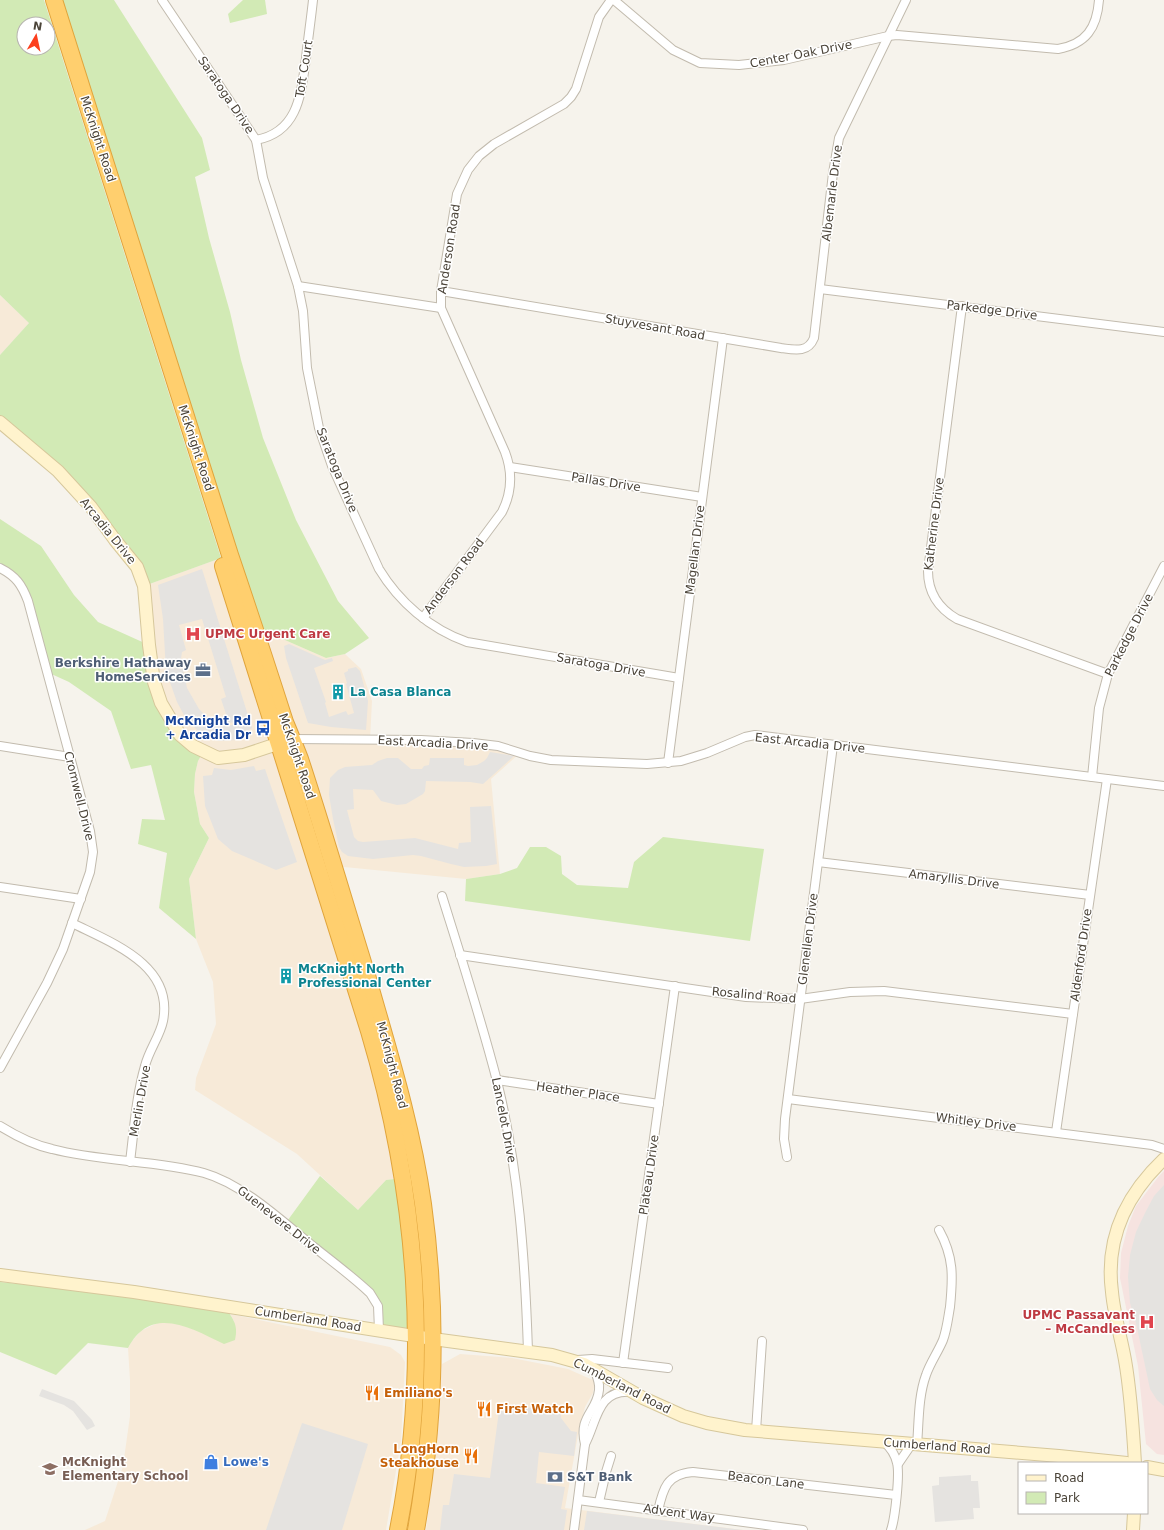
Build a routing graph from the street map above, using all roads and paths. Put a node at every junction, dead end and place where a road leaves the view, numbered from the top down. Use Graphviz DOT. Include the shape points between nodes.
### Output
graph roads {
  1 [pos="44,0"];
  2 [pos="54,0"];
  3 [pos="162,0"];
  4 [pos="313,0"];
  5 [pos="610,0"];
  6 [pos="614,0"];
  7 [pos="906,0"];
  8 [pos="1099,0"];
  9 [pos="888,36"];
  10 [pos="256,140"];
  11 [pos="298,286"];
  12 [pos="820,288"];
  13 [pos="441,291"];
  14 [pos="962,306"];
  15 [pos="441,308"];
  16 [pos="1164,332"];
  17 [pos="723,338"];
  18 [pos="0,422"];
  19 [pos="510,467"];
  20 [pos="702,497"];
  21 [pos="1164,566"];
  22 [pos="0,568"];
  23 [pos="423,618"];
  24 [pos="1108,674"];
  25 [pos="679,678"];
  26 [pos="282,740"];
  27 [pos="833,745"];
  28 [pos="0,746"];
  29 [pos="70,757"];
  30 [pos="668,763"];
  31 [pos="1092,777"];
  32 [pos="1107,779"];
  33 [pos="1164,786"];
  34 [pos="818,862"];
  35 [pos="0,887"];
  36 [pos="1090,895"];
  37 [pos="442,896"];
  38 [pos="81,899"];
  39 [pos="72,923"];
  40 [pos="460,955"];
  41 [pos="675,986"];
  42 [pos="800,999"];
  43 [pos="1073,1014"];
  44 [pos="0,1068"];
  45 [pos="497,1080"];
  46 [pos="788,1099"];
  47 [pos="659,1104"];
  48 [pos="0,1126"];
  49 [pos="1056,1132"];
  50 [pos="1164,1149"];
  51 [pos="787,1157"];
  52 [pos="1164,1159"];
  53 [pos="130,1162"];
  54 [pos="939,1230"];
  55 [pos="0,1275"];
  56 [pos="379,1330"];
  57 [pos="416,1336"];
  58 [pos="433,1339"];
  59 [pos="762,1341"];
  60 [pos="528,1350"];
  61 [pos="573,1360"];
  62 [pos="623,1363"];
  63 [pos="668,1368"];
  64 [pos="594,1369"];
  65 [pos="633,1392"];
  66 [pos="756,1431"];
  67 [pos="884,1442"];
  68 [pos="585,1444"];
  69 [pos="914,1445"];
  70 [pos="611,1456"];
  71 [pos="1117,1462"];
  72 [pos="1135,1462"];
  73 [pos="898,1464"];
  74 [pos="1148,1467"];
  75 [pos="1164,1470"];
  76 [pos="896,1495"];
  77 [pos="578,1500"];
  78 [pos="599,1502"];
  79 [pos="658,1511"];
  80 [pos="1134,1514"];
  81 [pos="398,1530"];
  82 [pos="416,1530"];
  83 [pos="574,1530"];
  84 [pos="803,1530"];
  85 [pos="891,1530"];
  86 [pos="1133,1530"];
  1 -- 26 [label="highway, McKnight Road"];
  2 -- 26 [label="highway, McKnight Road" via="231,556"];
  3 -- 10 [label="street, Saratoga Drive"];
  4 -- 10 [label="street, Toft Court" via="302,90 296,109 280,130"];
  5 -- 13 [label="street, Anderson Road" via="599,17 576,89 571,97 564,104 494,144 479,156 468,170 457,194"];
  6 -- 9 [label="street, Center Oak Drive" via="673,50 700,63 739,65 784,60"];
  7 -- 9 [label="street"];
  8 -- 9 [label="street, Center Oak Drive" via="1096,18 1088,35 1075,44 1058,49 905,34"];
  9 -- 12 [label="street, Albemarle Drive" via="839,138"];
  10 -- 11 [label="street, Saratoga Drive" via="263,178"];
  11 -- 15 [label="street"];
  11 -- 23 [label="street, Saratoga Drive" via="303,311 309,384 332,466 379,569 401,598"];
  12 -- 14 [label="street, Parkedge Drive"];
  12 -- 17 [label="street, Stuyvesant Road" via="814,338 804,349"];
  13 -- 15 [label="street, Anderson Road"];
  13 -- 17 [label="street, Stuyvesant Road"];
  14 -- 16 [label="street, Parkedge Drive"];
  14 -- 24 [label="street, Katherine Drive" via="928,571 933,595 943,609 957,619"];
  15 -- 19 [label="street, Anderson Road"];
  17 -- 20 [label="street, Magellan Drive"];
  18 -- 26 [label="main road, Arcadia Drive" via="58,472 91,507 137,567 144,586 154,682 161,703 180,734 202,752 236,750"];
  19 -- 20 [label="street, Pallas Drive"];
  19 -- 23 [label="street, Anderson Road" via="509,496 502,512"];
  20 -- 25 [label="street, Magellan Drive"];
  21 -- 24 [label="street, Parkedge Drive"];
  22 -- 29 [label="street, Cromwell Drive" via="20,582 26,597"];
  23 -- 25 [label="street, Saratoga Drive" via="449,635 472,643"];
  24 -- 31 [label="street, Parkedge Drive" via="1099,708"];
  25 -- 30 [label="street, Magellan Drive"];
  26 -- 30 [label="street, East Arcadia Drive" via="460,742 498,746 556,761"];
  26 -- 57 [label="highway, McKnight Road" via="387,1093 400,1157 408,1220 415,1291"];
  26 -- 58 [label="highway, McKnight Road" via="298,756 345,902 405,1112 418,1169 424,1211 430,1262"];
  27 -- 30 [label="street, East Arcadia Drive" via="745,737 707,753"];
  27 -- 31 [label="street, East Arcadia Drive"];
  27 -- 34 [label="street, Glenellen Drive"];
  28 -- 29 [label="street"];
  29 -- 38 [label="street, Cromwell Drive" via="90,831 93,852 90,872"];
  31 -- 32 [label="street, East Arcadia Drive"];
  32 -- 33 [label="street, East Arcadia Drive"];
  32 -- 36 [label="street, Aldenford Drive"];
  34 -- 36 [label="street, Amaryllis Drive"];
  34 -- 42 [label="street, Glenellen Drive"];
  35 -- 38 [label="street"];
  36 -- 43 [label="street, Aldenford Drive"];
  37 -- 40 [label="street, Lancelot Drive"];
  38 -- 39 [label="street, Cromwell Drive"];
  39 -- 44 [label="street, Cromwell Drive" via="56,965"];
  39 -- 53 [label="street, Merlin Drive" via="144,963 162,993 163,1023 143,1072"];
  40 -- 41 [label="street, Rosalind Road"];
  40 -- 45 [label="street, Lancelot Drive"];
  41 -- 42 [label="street, Rosalind Road" via="746,997"];
  41 -- 47 [label="street, Plateau Drive"];
  42 -- 43 [label="street, Rosalind Road" via="850,992 884,991"];
  42 -- 46 [label="street, Glenellen Drive"];
  43 -- 49 [label="street, Aldenford Drive"];
  45 -- 47 [label="street, Heather Place"];
  45 -- 60 [label="street, Lancelot Drive" via="511,1150 520,1216 526,1281"];
  46 -- 49 [label="street, Whitley Drive"];
  46 -- 51 [label="street, Glenellen Drive" via="784,1140"];
  47 -- 62 [label="street, Plateau Drive"];
  48 -- 53 [label="street, Guenevere Drive" via="24,1139 52,1149"];
  49 -- 50 [label="street, Whitley Drive" via="1152,1145"];
  52 -- 72 [label="main road" via="1147,1176 1123,1213 1114,1237 1110,1266 1112,1292 1129,1382"];
  53 -- 56 [label="street, Guenevere Drive" via="206,1174 242,1190 370,1293 378,1306"];
  54 -- 69 [label="street" via="949,1254 952,1284 945,1333 929,1365 923,1385"];
  55 -- 56 [label="main road, Cumberland Road" via="134,1292"];
  56 -- 57 [label="main road, Cumberland Road"];
  57 -- 58 [label="main road, Cumberland Road"];
  57 -- 81 [label="highway, McKnight Road" via="412,1437"];
  58 -- 60 [label="main road, Cumberland Road"];
  58 -- 82 [label="highway, McKnight Road" via="429,1432"];
  59 -- 66 [label="street"];
  60 -- 61 [label="main road, Cumberland Road"];
  61 -- 62 [label="street" via="592,1359"];
  61 -- 64 [label="main road, Cumberland Road"];
  62 -- 63 [label="street"];
  64 -- 65 [label="main road, Cumberland Road"];
  64 -- 68 [label="street" via="600,1390 585,1424"];
  65 -- 66 [label="main road, Cumberland Road" via="693,1419"];
  65 -- 68 [label="street" via="620,1392 608,1398 597,1412"];
  66 -- 67 [label="main road, Cumberland Road"];
  67 -- 69 [label="main road, Cumberland Road"];
  67 -- 73 [label="street"];
  68 -- 77 [label="street"];
  69 -- 71 [label="main road, Cumberland Road"];
  69 -- 73 [label="street"];
  70 -- 78 [label="street"];
  73 -- 76 [label="street"];
  74 -- 75 [label="main road"];
  76 -- 79 [label="street, Beacon Lane" via="693,1472 679,1475 668,1482 662,1493"];
  76 -- 85 [label="street"];
  77 -- 78 [label="street, Advent Way"];
  77 -- 83 [label="street"];
  78 -- 79 [label="street, Advent Way"];
  79 -- 84 [label="street, Advent Way"];
  80 -- 86 [label="main road"];
}
